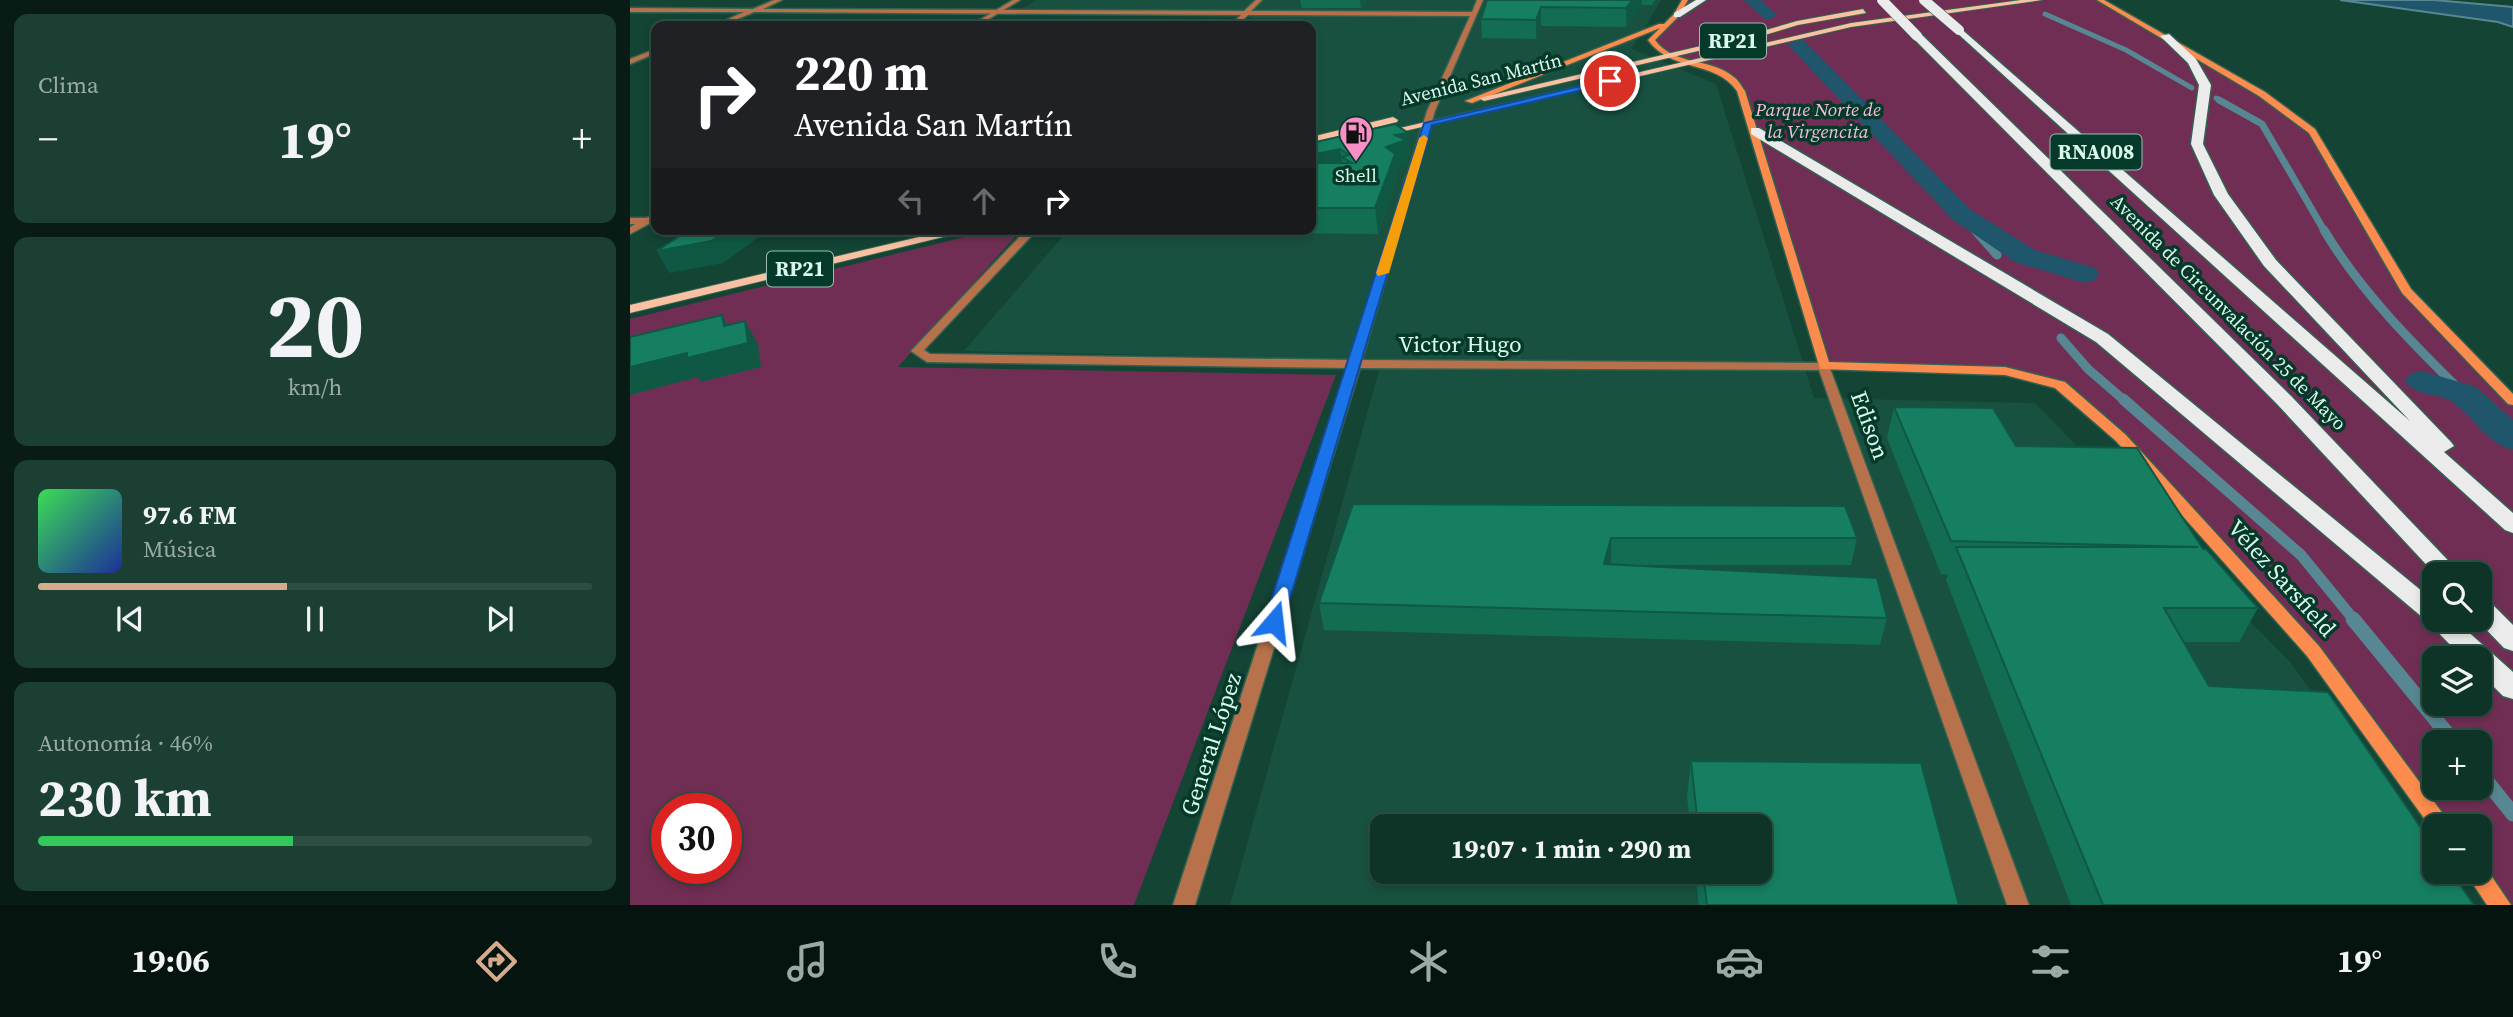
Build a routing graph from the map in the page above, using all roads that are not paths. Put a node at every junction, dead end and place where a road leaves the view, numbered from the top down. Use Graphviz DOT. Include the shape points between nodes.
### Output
graph roads {
  1 [pos="779,0"];
  2 [pos="1017,0"];
  3 [pos="1259,0"];
  4 [pos="1480,0"];
  5 [pos="1685,0"];
  6 [pos="1702,0"];
  7 [pos="2038,0"];
  8 [pos="2100,0"];
  9 [pos="1930,1"];
  10 [pos="1881,4"];
  11 [pos="630,10"];
  12 [pos="1868,10"];
  13 [pos="753,11"];
  14 [pos="996,12"];
  15 [pos="1246,14"];
  16 [pos="1474,14"];
  17 [pos="1673,18"];
  18 [pos="728,21"];
  19 [pos="981,21"];
  20 [pos="1238,21"];
  21 [pos="2165,36"];
  22 [pos="651,53"];
  23 [pos="1668,55"];
  24 [pos="630,62"];
  25 [pos="1688,63"];
  26 [pos="1469,101"];
  27 [pos="1429,117"];
  28 [pos="1755,131"];
  29 [pos="1316,139"];
  30 [pos="1316,149"];
  31 [pos="651,219"];
  32 [pos="651,220"];
  33 [pos="630,221"];
  34 [pos="630,231"];
  35 [pos="896,235"];
  36 [pos="944,235"];
  37 [pos="1027,235"];
  38 [pos="630,297"];
  39 [pos="630,309"];
  40 [pos="1355,364"];
  41 [pos="1824,366"];
  42 [pos="2513,401"];
  43 [pos="2513,517"];
  44 [pos="2513,525"];
  45 [pos="2437,562"];
  46 [pos="2422,605"];
  47 [pos="2492,620"];
  48 [pos="2452,632"];
  49 [pos="2513,642"];
  50 [pos="2513,688"];
  51 [pos="2433,814"];
  52 [pos="2485,884"];
  53 [pos="1184,905"];
  54 [pos="2018,905"];
  55 [pos="2500,905"];
  1 -- 13 [label="street"];
  2 -- 14 [label="street"];
  3 -- 15 [label="street"];
  4 -- 16 [label="street, General López"];
  5 -- 17 [label="main road"];
  6 -- 17 [label="highway"];
  7 -- 25 [label="main road, Avenida San Martín / RP21" via="1851,25"];
  8 -- 21 [label="main road"];
  9 -- 10 [label="main road"];
  9 -- 44 [label="highway, Avenida de Circunvalación 25 de Mayo / RNA008, bridge"];
  10 -- 45 [label="highway, Avenida de Circunvalación 25 de Mayo / RNA008, bridge" via="2205,321"];
  11 -- 13 [label="street"];
  12 -- 23 [label="main road, Avenida San Martín / RP21"];
  13 -- 14 [label="street"];
  13 -- 18 [label="street"];
  14 -- 15 [label="street"];
  14 -- 19 [label="street"];
  15 -- 16 [label="street"];
  15 -- 20 [label="street"];
  16 -- 27 [label="street, General López"];
  17 -- 23 [label="main road" via="1651,40 1656,50"];
  17 -- 26 [label="main road" via="1594,55"];
  21 -- 42 [label="main road" via="2262,94 2312,131 2406,291"];
  21 -- 43 [label="highway" via="2192,61 2205,85 2197,144 2221,195 2270,263"];
  22 -- 24 [label="street"];
  23 -- 25 [label="main road, Edison"];
  23 -- 26 [label="main road, Avenida San Martín / RP21"];
  25 -- 27 [label="main road, Avenida San Martín / RP21"];
  25 -- 28 [label="main road, Edison" via="1731,78 1741,91"];
  26 -- 27 [label="main road, Avenida San Martín / RP21"];
  27 -- 29 [label="main road, Avenida San Martín / RP21"];
  27 -- 30 [label="main road, Avenida San Martín / RP21"];
  27 -- 40 [label="street, General López"];
  28 -- 41 [label="main road, Edison"];
  28 -- 46 [label="highway" via="2102,338"];
  31 -- 33 [label="street"];
  32 -- 34 [label="street"];
  35 -- 38 [label="main road, RP21"];
  36 -- 39 [label="main road, RP21"];
  37 -- 40 [label="street, Victor Hugo" via="918,351 927,358"];
  40 -- 41 [label="street, Victor Hugo"];
  40 -- 53 [label="street, General López"];
  41 -- 51 [label="main road, Vélez Sarsfield" via="2006,371 2060,385 2121,438 2313,651"];
  41 -- 54 [label="street, Edison"];
  47 -- 49 [label="highway"];
  48 -- 50 [label="highway"];
  52 -- 55 [label="main road"];
}
